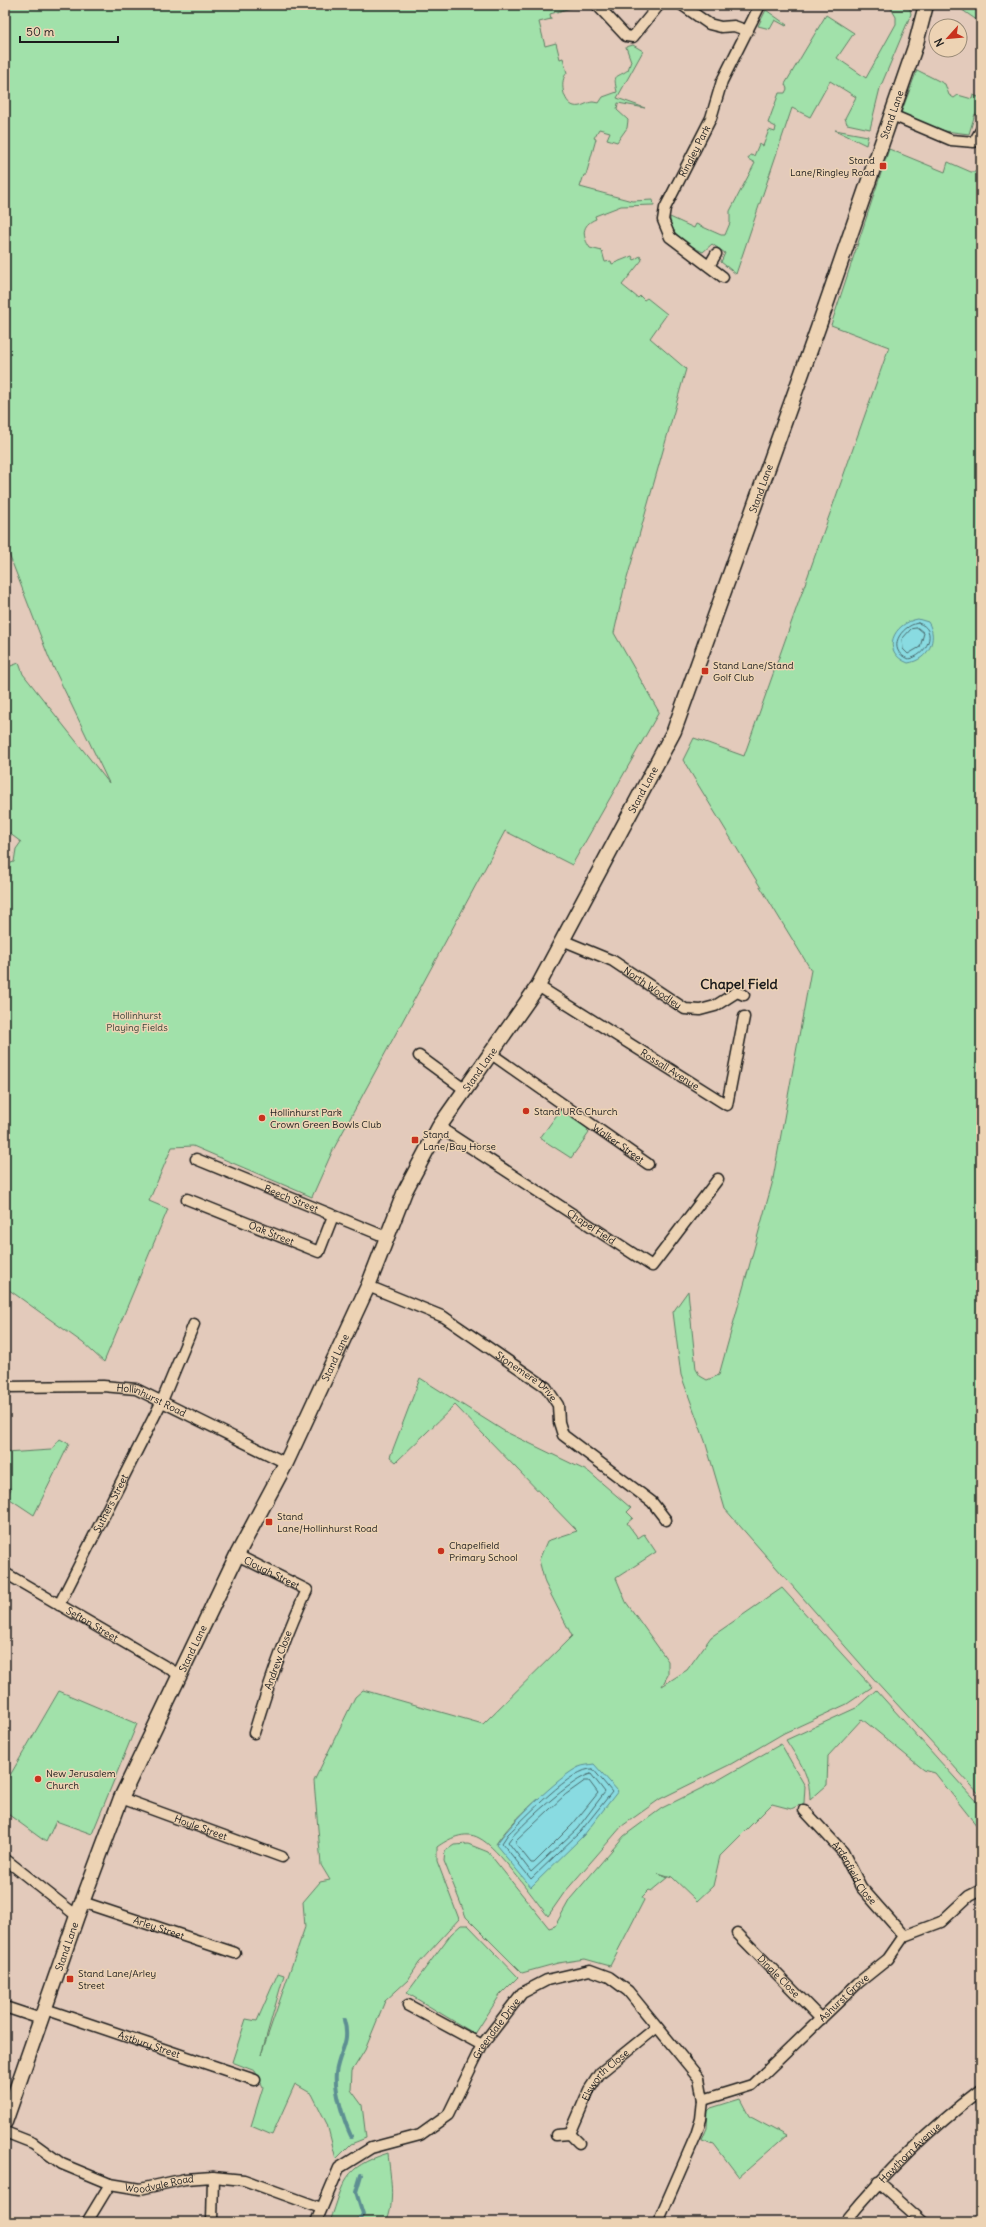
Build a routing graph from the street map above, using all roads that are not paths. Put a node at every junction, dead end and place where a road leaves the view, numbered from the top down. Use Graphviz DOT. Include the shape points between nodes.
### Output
graph roads {
  1 [pos="597,5"];
  2 [pos="659,5"];
  3 [pos="682,5"];
  4 [pos="760,5"];
  5 [pos="926,5"];
  6 [pos="748,31"];
  7 [pos="892,115"];
  8 [pos="981,130"];
  9 [pos="716,254"];
  10 [pos="708,266"];
  11 [pos="724,277"];
  12 [pos="562,940"];
  13 [pos="538,986"];
  14 [pos="744,994"];
  15 [pos="744,1017"];
  16 [pos="490,1053"];
  17 [pos="419,1056"];
  18 [pos="464,1089"];
  19 [pos="439,1127"];
  20 [pos="196,1160"];
  21 [pos="648,1164"];
  22 [pos="718,1179"];
  23 [pos="188,1199"];
  24 [pos="333,1216"];
  25 [pos="386,1237"];
  26 [pos="368,1286"];
  27 [pos="194,1324"];
  28 [pos="5,1388"];
  29 [pos="162,1401"];
  30 [pos="286,1463"];
  31 [pos="666,1520"];
  32 [pos="237,1555"];
  33 [pos="5,1573"];
  34 [pos="307,1590"];
  35 [pos="59,1605"];
  36 [pos="180,1675"];
  37 [pos="254,1733"];
  38 [pos="121,1798"];
  39 [pos="804,1810"];
  40 [pos="282,1857"];
  41 [pos="5,1859"];
  42 [pos="981,1890"];
  43 [pos="82,1902"];
  44 [pos="77,1916"];
  45 [pos="737,1933"];
  46 [pos="904,1936"];
  47 [pos="235,1953"];
  48 [pos="408,2005"];
  49 [pos="5,2007"];
  50 [pos="43,2014"];
  51 [pos="821,2020"];
  52 [pos="657,2027"];
  53 [pos="482,2045"];
  54 [pos="254,2080"];
  55 [pos="981,2090"];
  56 [pos="703,2100"];
  57 [pos="5,2122"];
  58 [pos="5,2132"];
  59 [pos="570,2134"];
  60 [pos="556,2135"];
  61 [pos="579,2143"];
  62 [pos="213,2177"];
  63 [pos="878,2182"];
  64 [pos="110,2184"];
  65 [pos="321,2208"];
  66 [pos="86,2222"];
  67 [pos="212,2222"];
  68 [pos="316,2222"];
  69 [pos="658,2222"];
  70 [pos="845,2222"];
  71 [pos="923,2222"];
  1 -- 2 [label="street" via="626,36 633,36"];
  3 -- 6 [label="street" via="710,24 721,27 734,26"];
  4 -- 6 [label="street, Ringley Park"];
  5 -- 7 [label="street, Stand Lane"];
  6 -- 10 [label="street, Ringley Park" via="722,81 711,118 665,208 663,220 670,238"];
  7 -- 8 [label="street" via="951,140 974,142"];
  7 -- 12 [label="street, Stand Lane" via="674,731"];
  9 -- 10 [label="street"];
  10 -- 11 [label="street, Ringley Park"];
  12 -- 13 [label="street, Stand Lane"];
  12 -- 14 [label="street, North Woodley" via="613,962 685,1009 700,1010 715,1006 737,992"];
  13 -- 15 [label="street, Rossall Avenue" via="727,1105"];
  13 -- 16 [label="street, Stand Lane"];
  16 -- 18 [label="street, Stand Lane"];
  16 -- 21 [label="street, Walker Street"];
  17 -- 18 [label="street"];
  18 -- 19 [label="street, Stand Lane"];
  19 -- 22 [label="street, Chapel Field" via="652,1266"];
  19 -- 25 [label="street, Stand Lane"];
  20 -- 24 [label="street, Beech Street"];
  23 -- 24 [label="street, Oak Street" via="319,1252"];
  24 -- 25 [label="street, Beech Street"];
  25 -- 26 [label="street, Stand Lane"];
  26 -- 30 [label="street, Stand Lane"];
  26 -- 31 [label="street, Stonemere Drive" via="444,1316 546,1387 558,1405 563,1435 652,1502"];
  27 -- 29 [label="street, Suthers Street"];
  28 -- 29 [label="street, Hollinhurst Road" via="103,1386 136,1389"];
  29 -- 30 [label="street, Hollinhurst Road"];
  29 -- 35 [label="street, Suthers Street"];
  30 -- 32 [label="street, Stand Lane"];
  32 -- 34 [label="street, Clough Street"];
  32 -- 36 [label="street, Stand Lane"];
  33 -- 35 [label="street, Sefton Street"];
  34 -- 37 [label="street, Andrew Close" via="271,1675"];
  35 -- 36 [label="street, Sefton Street"];
  36 -- 38 [label="street, Stand Lane"];
  38 -- 40 [label="street, Hoyle Street"];
  38 -- 43 [label="street, Stand Lane"];
  39 -- 46 [label="street, Ardenfield Close" via="843,1852 861,1887"];
  41 -- 44 [label="street"];
  42 -- 46 [label="street" via="969,1896 941,1922"];
  43 -- 44 [label="street, Stand Lane"];
  43 -- 47 [label="street, Arley Street"];
  44 -- 50 [label="street, Stand Lane"];
  45 -- 51 [label="street, Dingle Close"];
  46 -- 51 [label="street, Ashurst Grove" via="888,1960 858,1983"];
  48 -- 53 [label="street"];
  49 -- 50 [label="street, Astbury Street"];
  50 -- 54 [label="street, Astbury Street"];
  50 -- 57 [label="street, Stand Lane"];
  51 -- 56 [label="street, Ashurst Grove" via="752,2084"];
  52 -- 53 [label="street, Greendale Drive" via="628,1991 609,1978 590,1970 548,1980 522,1993"];
  52 -- 56 [label="street, Greendale Drive" via="699,2078"];
  52 -- 59 [label="street, Elsworth Close" via="600,2073 589,2090"];
  53 -- 65 [label="street, Greendale Drive" via="448,2115 420,2135 371,2148 339,2168"];
  55 -- 63 [label="street, Hawthorn Avenue"];
  56 -- 69 [label="street, Greendale Drive" via="696,2135"];
  58 -- 64 [label="street, Woodvale Road" via="33,2143 62,2164"];
  59 -- 60 [label="street"];
  59 -- 61 [label="street"];
  62 -- 64 [label="street, Woodvale Road" via="185,2179 140,2189"];
  62 -- 65 [label="street, Woodvale Road" via="244,2180"];
  62 -- 67 [label="street"];
  63 -- 70 [label="street, Hawthorn Avenue"];
  63 -- 71 [label="street"];
  64 -- 66 [label="street"];
  65 -- 68 [label="street, Greendale Drive"];
}
